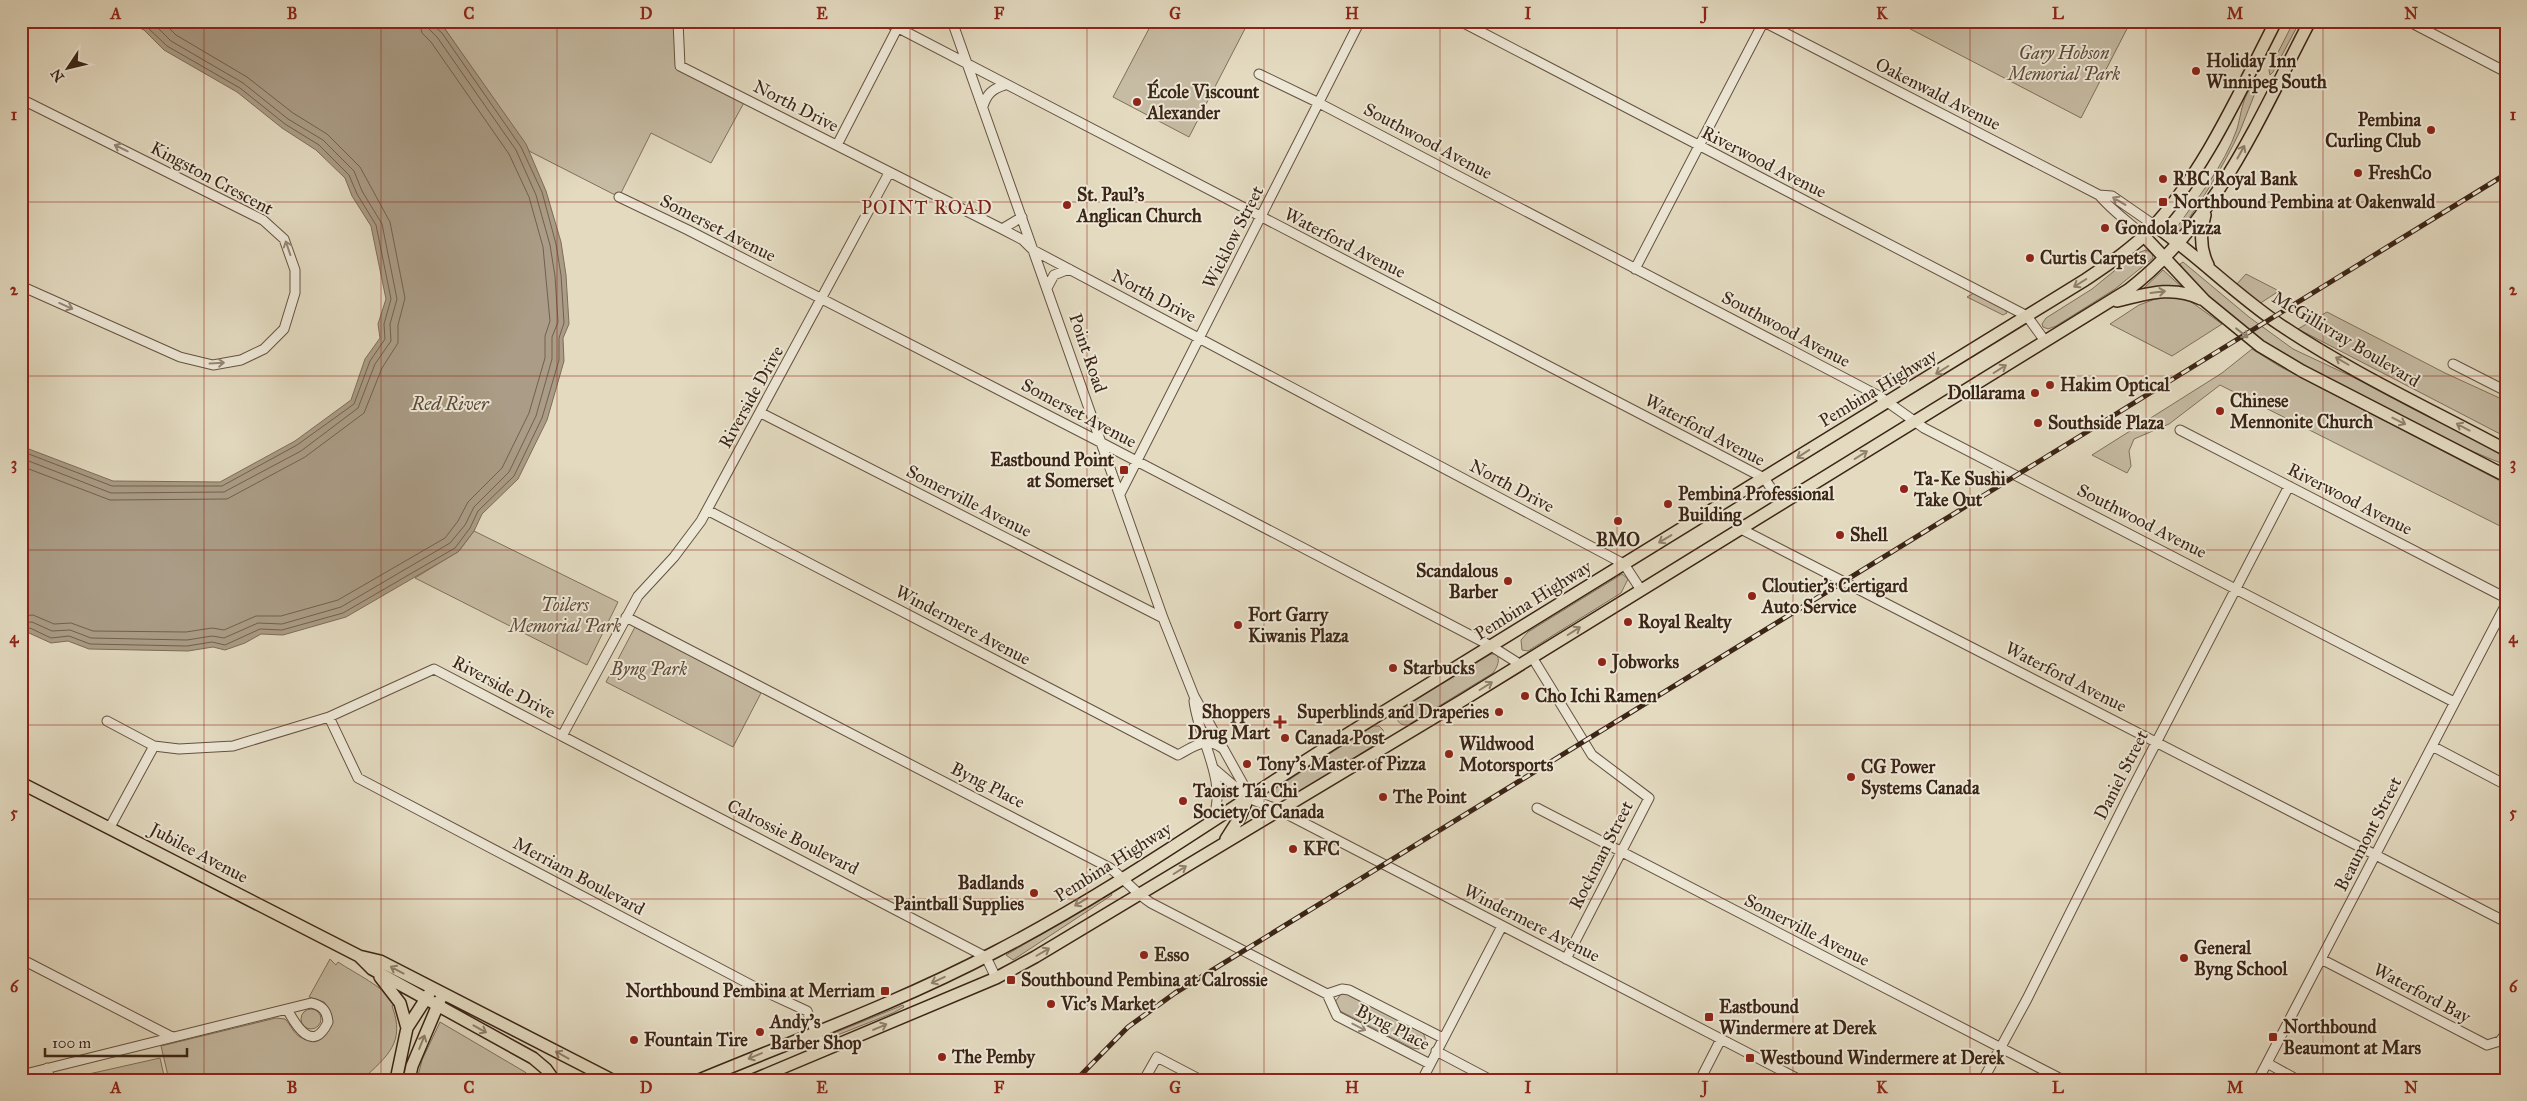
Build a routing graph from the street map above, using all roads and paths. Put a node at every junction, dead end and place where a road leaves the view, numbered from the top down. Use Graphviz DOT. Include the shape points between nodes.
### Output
graph roads {
  1 [pos="678,21"];
  2 [pos="885,21"];
  3 [pos="952,21"];
  4 [pos="1360,21"];
  5 [pos="1460,21"];
  6 [pos="2276,21"];
  7 [pos="2310,21"];
  8 [pos="2408,21"];
  9 [pos="1764,22"];
  10 [pos="899,25"];
  11 [pos="969,66"];
  12 [pos="2506,72"];
  13 [pos="1259,74"];
  14 [pos="1005,84"];
  15 [pos="21,99"];
  16 [pos="1318,102"];
  17 [pos="983,106"];
  18 [pos="837,145"];
  19 [pos="1699,146"];
  20 [pos="889,173"];
  21 [pos="2099,195"];
  22 [pos="619,198"];
  23 [pos="2208,209"];
  24 [pos="1022,217"];
  25 [pos="1261,218"];
  26 [pos="2154,225"];
  27 [pos="1002,229"];
  28 [pos="2144,236"];
  29 [pos="2179,243"];
  30 [pos="1033,250"];
  31 [pos="2165,258"];
  32 [pos="1069,268"];
  33 [pos="2211,268"];
  34 [pos="1635,269"];
  35 [pos="21,286"];
  36 [pos="1048,288"];
  37 [pos="822,299"];
  38 [pos="2205,301"];
  39 [pos="2110,302"];
  40 [pos="2027,316"];
  41 [pos="1200,338"];
  42 [pos="2045,341"];
  43 [pos="2452,364"];
  44 [pos="2506,391"];
  45 [pos="1889,401"];
  46 [pos="761,413"];
  47 [pos="1914,422"];
  48 [pos="2180,430"];
  49 [pos="1102,442"];
  50 [pos="2506,450"];
  51 [pos="1137,462"];
  52 [pos="2506,476"];
  53 [pos="1764,478"];
  54 [pos="2289,486"];
  55 [pos="1120,494"];
  56 [pos="1782,504"];
  57 [pos="708,510"];
  58 [pos="1741,529"];
  59 [pos="1624,564"];
  60 [pos="2236,588"];
  61 [pos="1641,590"];
  62 [pos="2506,598"];
  63 [pos="2506,604"];
  64 [pos="626,617"];
  65 [pos="1163,618"];
  66 [pos="1490,646"];
  67 [pos="1532,657"];
  68 [pos="1521,665"];
  69 [pos="1194,696"];
  70 [pos="2454,702"];
  71 [pos="330,717"];
  72 [pos="107,721"];
  73 [pos="562,736"];
  74 [pos="1205,742"];
  75 [pos="2156,743"];
  76 [pos="154,746"];
  77 [pos="2432,746"];
  78 [pos="1223,749"];
  79 [pos="1212,768"];
  80 [pos="21,782"];
  81 [pos="2506,785"];
  82 [pos="1248,798"];
  83 [pos="1537,808"];
  84 [pos="1279,810"];
  85 [pos="1212,822"];
  86 [pos="110,827"];
  87 [pos="1223,842"];
  88 [pos="1621,853"];
  89 [pos="2376,854"];
  90 [pos="1122,877"];
  91 [pos="1138,895"];
  92 [pos="2506,922"];
  93 [pos="1502,926"];
  94 [pos="359,956"];
  95 [pos="986,957"];
  96 [pos="21,959"];
  97 [pos="1566,959"];
  98 [pos="2321,959"];
  99 [pos="372,969"];
  100 [pos="996,978"];
  101 [pos="438,991"];
  102 [pos="1327,994"];
  103 [pos="425,998"];
  104 [pos="437,1005"];
  105 [pos="287,1009"];
  106 [pos="407,1028"];
  107 [pos="814,1031"];
  108 [pos="2506,1033"];
  109 [pos="172,1037"];
  110 [pos="1443,1038"];
  111 [pos="1721,1039"];
  112 [pos="2001,1048"];
  113 [pos="823,1051"];
  114 [pos="1436,1051"];
  115 [pos="803,1059"];
  116 [pos="2267,1063"];
  117 [pos="1430,1064"];
  118 [pos="47,1068"];
  119 [pos="21,1075"];
  120 [pos="553,1078"];
  121 [pos="50,1080"];
  122 [pos="396,1080"];
  123 [pos="409,1080"];
  124 [pos="612,1080"];
  125 [pos="699,1080"];
  126 [pos="753,1080"];
  127 [pos="774,1080"];
  128 [pos="1144,1080"];
  129 [pos="1201,1080"];
  130 [pos="1422,1080"];
  131 [pos="1491,1080"];
  132 [pos="1700,1080"];
  133 [pos="1800,1080"];
  134 [pos="1983,1080"];
  135 [pos="2063,1080"];
  136 [pos="2258,1080"];
  137 [pos="2298,1080"];
  1 -- 18 [label="street, North Drive" via="680,66"];
  2 -- 10 [label="street, Waterford Avenue"];
  3 -- 11 [label="street, Point Road"];
  4 -- 16 [label="street, Wicklow Street"];
  5 -- 19 [label="street, Riverwood Avenue"];
  6 -- 26 [label="main road, Pembina Highway" via="2202,160 2185,188"];
  23 -- 7 [label="main road, one-way"];
  8 -- 12 [label="street"];
  9 -- 19 [label="street"];
  9 -- 21 [label="street, Oakenwald Avenue"];
  10 -- 11 [label="street, Waterford Avenue"];
  10 -- 18 [label="street"];
  11 -- 14 [label="street, Waterford Avenue"];
  11 -- 17 [label="street, Point Road"];
  13 -- 16 [label="street, Southwood Avenue"];
  14 -- 17 [label="street" via="986,96"];
  14 -- 25 [label="street, Waterford Avenue"];
  35 -- 15 [label="street, Kingston Crescent, one-way" via="180,357 213,365 241,360 264,349 284,329 295,292 295,270 284,239 263,220"];
  16 -- 25 [label="street, Wicklow Street"];
  16 -- 34 [label="street, Southwood Avenue"];
  17 -- 24 [label="street, Point Road"];
  18 -- 20 [label="street, North Drive"];
  19 -- 34 [label="street"];
  19 -- 40 [label="street, Riverwood Avenue"];
  20 -- 27 [label="street, North Drive"];
  20 -- 37 [label="street, Riverside Drive"];
  26 -- 21 [label="street, Oakenwald Avenue, one-way" via="2112,196"];
  21 -- 28 [label="street, Oakenwald Avenue"];
  22 -- 37 [label="street, Somerset Avenue"];
  23 -- 29 [label="main road"];
  23 -- 33 [label="main road" via="2202,224 2202,240"];
  24 -- 27 [label="street"];
  24 -- 30 [label="street, Point Road"];
  25 -- 41 [label="street, Wicklow Street"];
  25 -- 53 [label="street, Waterford Avenue"];
  26 -- 28 [label="main road, Pembina Highway"];
  26 -- 29 [label="main road, McGillivray Boulevard"];
  27 -- 30 [label="street, North Drive" via="1023,240"];
  28 -- 31 [label="main road"];
  28 -- 40 [label="main road, Pembina Highway, one-way" via="2107,265"];
  29 -- 31 [label="main road"];
  29 -- 33 [label="main road, McGillivray Boulevard"];
  30 -- 32 [label="street, North Drive"];
  30 -- 36 [label="street, Point Road"];
  31 -- 38 [label="main road"];
  31 -- 39 [label="main road"];
  32 -- 36 [label="street" via="1054,275"];
  32 -- 41 [label="street, North Drive"];
  50 -- 33 [label="main road, McGillivray Boulevard, one-way" via="2290,331"];
  34 -- 45 [label="street, Southwood Avenue"];
  36 -- 49 [label="street, Point Road"];
  37 -- 46 [label="street, Riverside Drive"];
  37 -- 49 [label="street, Somerset Avenue"];
  39 -- 38 [label="main road, one-way" via="2164,291 2189,294"];
  38 -- 52 [label="main road, one-way" via="2246,336 2282,360"];
  39 -- 42 [label="main road"];
  40 -- 42 [label="street, Riverwood Avenue"];
  40 -- 45 [label="main road, Pembina Highway, one-way"];
  41 -- 51 [label="street, Wicklow Street"];
  41 -- 59 [label="street, North Drive"];
  47 -- 42 [label="main road, one-way"];
  43 -- 44 [label="street"];
  45 -- 47 [label="street, Southwood Avenue"];
  45 -- 53 [label="main road, Pembina Highway, one-way"];
  46 -- 57 [label="street, Riverside Drive"];
  46 -- 65 [label="street, Somerville Avenue"];
  56 -- 47 [label="main road, one-way"];
  47 -- 60 [label="street, Southwood Avenue"];
  48 -- 54 [label="street, Riverwood Avenue"];
  49 -- 51 [label="street, Somerset Avenue"];
  49 -- 55 [label="street, Point Road"];
  51 -- 55 [label="street, Wicklow Street"];
  51 -- 66 [label="street, Somerset Avenue"];
  53 -- 56 [label="street, Waterford Avenue"];
  53 -- 59 [label="main road, Pembina Highway, one-way"];
  54 -- 60 [label="street, Daniel Street"];
  54 -- 62 [label="street, Riverwood Avenue"];
  55 -- 65 [label="street, Point Road"];
  56 -- 58 [label="main road"];
  57 -- 64 [label="street, Riverside Drive" via="674,557 638,596"];
  57 -- 74 [label="street, Windermere Avenue" via="1178,755"];
  58 -- 61 [label="main road"];
  58 -- 75 [label="street, Waterford Avenue"];
  59 -- 61 [label="street, North Drive"];
  59 -- 66 [label="main road, Pembina Highway"];
  60 -- 70 [label="street, Southwood Avenue"];
  60 -- 75 [label="street, Daniel Street"];
  67 -- 61 [label="main road, one-way"];
  63 -- 70 [label="street, Beaumont Street"];
  64 -- 73 [label="street, Riverside Drive"];
  64 -- 90 [label="street, Byng Place" via="1056,839"];
  65 -- 69 [label="street, Point Road"];
  66 -- 68 [label="street, Somerset Avenue"];
  66 -- 82 [label="main road, Pembina Highway"];
  67 -- 68 [label="main road"];
  67 -- 88 [label="street, Rockman Street" via="1592,755 1649,798"];
  84 -- 68 [label="main road, one-way"];
  69 -- 74 [label="street, Point Road" via="1196,717"];
  69 -- 78 [label="street, Point Road"];
  70 -- 77 [label="street, Beaumont Street"];
  71 -- 73 [label="street, Riverside Drive" via="434,669"];
  71 -- 76 [label="street, Riverside Drive" via="233,746 179,749"];
  71 -- 107 [label="street, Merriam Boulevard" via="358,778 753,986 807,1011"];
  72 -- 76 [label="street"];
  73 -- 95 [label="street, Calrossie Boulevard"];
  74 -- 78 [label="street"];
  74 -- 79 [label="street, Point Road"];
  75 -- 89 [label="street, Waterford Avenue"];
  75 -- 112 [label="street, Daniel Street"];
  76 -- 86 [label="street"];
  77 -- 81 [label="street"];
  77 -- 89 [label="street, Beaumont Street"];
  78 -- 82 [label="street, Point Road"];
  79 -- 82 [label="street"];
  79 -- 85 [label="street, Point Road" via="1218,787"];
  80 -- 86 [label="main road, Jubilee Avenue"];
  82 -- 84 [label="street, Windermere Avenue"];
  82 -- 85 [label="main road, Pembina Highway"];
  82 -- 87 [label="main road"];
  83 -- 88 [label="street, Somerville Avenue"];
  84 -- 87 [label="main road"];
  84 -- 93 [label="street, Windermere Avenue"];
  85 -- 90 [label="main road, Pembina Highway"];
  86 -- 94 [label="main road, Jubilee Avenue"];
  91 -- 87 [label="main road, one-way"];
  88 -- 97 [label="street, Rockman Street"];
  88 -- 112 [label="street, Somerville Avenue"];
  89 -- 92 [label="street"];
  89 -- 98 [label="street, Beaumont Street"];
  90 -- 91 [label="street, Byng Place"];
  90 -- 95 [label="main road, Pembina Highway, one-way"];
  100 -- 91 [label="main road, one-way"];
  91 -- 102 [label="street, Byng Place"];
  93 -- 97 [label="street, Windermere Avenue"];
  93 -- 110 [label="street"];
  94 -- 99 [label="main road, Jubilee Avenue"];
  101 -- 94 [label="main road, Jubilee Avenue, one-way" via="380,961"];
  95 -- 100 [label="street"];
  95 -- 107 [label="main road, Pembina Highway, one-way"];
  96 -- 109 [label="street"];
  97 -- 111 [label="street, Windermere Avenue"];
  98 -- 108 [label="street, Waterford Bay" via="2487,1045 2500,1041"];
  98 -- 116 [label="street, Beaumont Street"];
  99 -- 103 [label="main road, Jubilee Avenue"];
  99 -- 106 [label="main road" via="396,995"];
  113 -- 100 [label="main road, one-way"];
  101 -- 103 [label="main road"];
  101 -- 104 [label="main road"];
  124 -- 101 [label="main road, Jubilee Avenue, one-way"];
  102 -- 110 [label="street, Byng Place" via="1349,990"];
  102 -- 117 [label="street, Byng Place, one-way" via="1337,1016"];
  103 -- 104 [label="main road, Jubilee Avenue"];
  103 -- 106 [label="main road"];
  104 -- 120 [label="main road, Jubilee Avenue, one-way" via="533,1058"];
  123 -- 104 [label="main road, one-way"];
  105 -- 105 [label="street" via="298,1030 305,1035 316,1035 328,1022 326,1013 316,1004"];
  105 -- 109 [label="street"];
  106 -- 122 [label="main road"];
  107 -- 113 [label="street, Merriam Boulevard"];
  107 -- 125 [label="main road, Pembina Highway, one-way"];
  109 -- 118 [label="street"];
  110 -- 114 [label="street"];
  111 -- 132 [label="street"];
  111 -- 133 [label="street, Windermere Avenue"];
  112 -- 134 [label="street, Daniel Street"];
  112 -- 135 [label="street, Somerville Avenue"];
  113 -- 115 [label="main road"];
  114 -- 117 [label="street"];
  114 -- 131 [label="street, Byng Place"];
  115 -- 126 [label="main road"];
  115 -- 127 [label="main road"];
  116 -- 136 [label="street, Beaumont Street"];
  116 -- 137 [label="street"];
  117 -- 130 [label="street"];
  118 -- 119 [label="street"];
  118 -- 121 [label="street"];
  128 -- 129 [label="street" via="1156,1057"];
}
